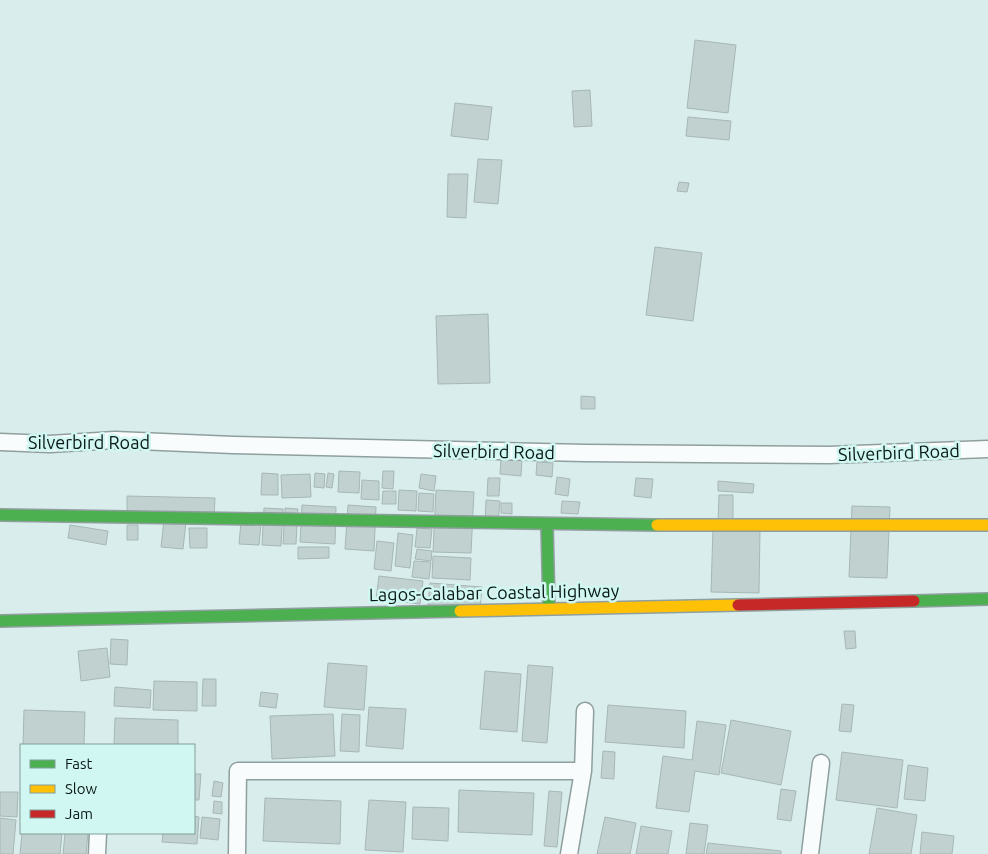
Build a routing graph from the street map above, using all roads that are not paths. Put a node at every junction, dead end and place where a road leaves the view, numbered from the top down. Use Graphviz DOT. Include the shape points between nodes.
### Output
graph roads {
  1 [pos="0,442"];
  2 [pos="988,449"];
  3 [pos="0,515"];
  4 [pos="548,525"];
  5 [pos="988,526"];
  6 [pos="988,598"];
  7 [pos="550,608"];
  8 [pos="0,621"];
  9 [pos="585,711"];
  10 [pos="821,762"];
  11 [pos="583,771"];
  12 [pos="98,834"];
  13 [pos="97,854"];
  14 [pos="237,854"];
  15 [pos="569,854"];
  16 [pos="810,854"];
  1 -- 2 [label="street, Silverbird Road" via="50,444 116,440 233,445 829,455"];
  3 -- 4 [label="highway"];
  4 -- 5 [label="highway"];
  4 -- 7 [label="highway"];
  6 -- 7 [label="highway, Lagos-Calabar Coastal Highway"];
  7 -- 8 [label="highway, Lagos-Calabar Coastal Highway"];
  9 -- 11 [label="street"];
  10 -- 16 [label="street"];
  11 -- 14 [label="street" via="238,771"];
  11 -- 15 [label="street"];
  12 -- 13 [label="street"];
}
